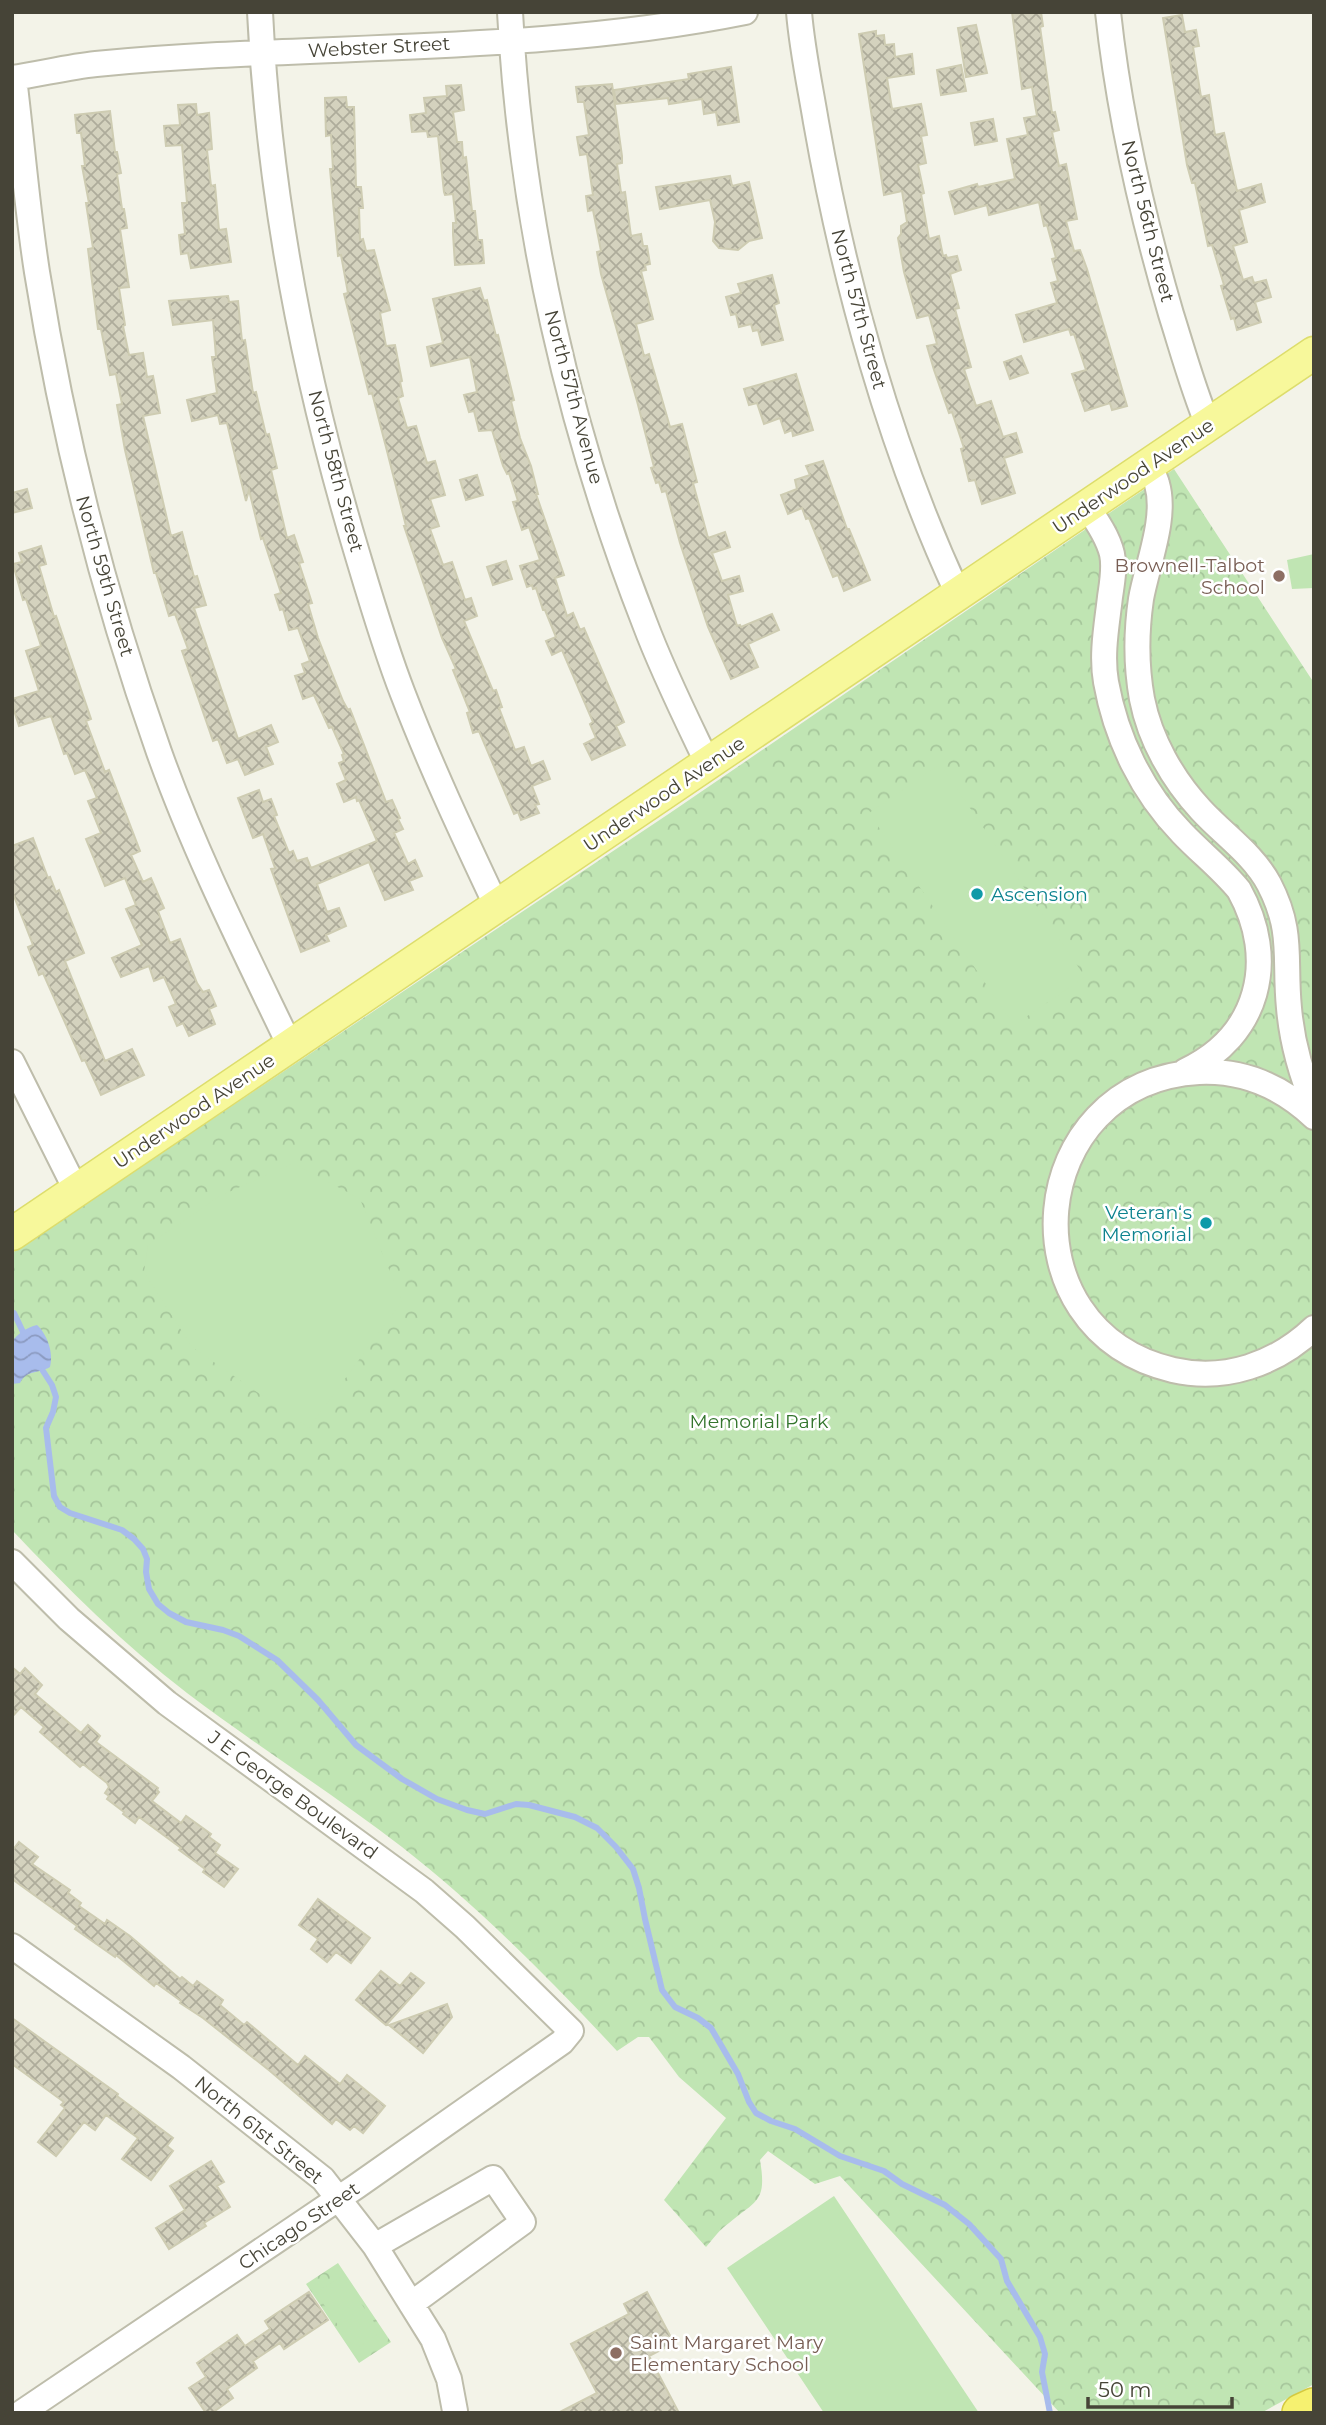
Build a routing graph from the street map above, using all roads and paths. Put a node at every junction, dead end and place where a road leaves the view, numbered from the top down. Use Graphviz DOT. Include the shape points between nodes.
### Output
graph roads {
  1 [pos="260,12"];
  2 [pos="510,12"];
  3 [pos="745,12"];
  4 [pos="799,12"];
  5 [pos="1108,12"];
  6 [pos="512,41"];
  7 [pos="262,53"];
  8 [pos="13,78"];
  9 [pos="1314,353"];
  10 [pos="1208,425"];
  11 [pos="1149,465"];
  12 [pos="1087,507"];
  13 [pos="958,594"];
  14 [pos="708,764"];
  15 [pos="497,907"];
  16 [pos="290,1046"];
  17 [pos="12,1062"];
  18 [pos="1178,1074"];
  19 [pos="1314,1105"];
  20 [pos="1314,1117"];
  21 [pos="76,1190"];
  22 [pos="12,1234"];
  23 [pos="1314,1328"];
  24 [pos="12,1562"];
  25 [pos="12,1946"];
  26 [pos="571,2031"];
  27 [pos="339,2199"];
  28 [pos="375,2246"];
  29 [pos="411,2304"];
  30 [pos="1314,2407"];
  31 [pos="455,2411"];
  32 [pos="20,2413"];
  33 [pos="1301,2413"];
  1 -- 7 [label="street, North 58th Street"];
  2 -- 6 [label="street, North 57th Avenue"];
  3 -- 6 [label="street, Webster Street" via="640,30"];
  4 -- 13 [label="street, North 57th Street" via="824,165 861,325 902,452"];
  5 -- 10 [label="street, North 56th Street" via="1143,214"];
  6 -- 7 [label="street, Webster Street"];
  6 -- 14 [label="street, North 57th Avenue" via="525,164 569,390 645,626"];
  7 -- 8 [label="street, Webster Street" via="94,64"];
  7 -- 15 [label="street, North 58th Street" via="293,299 330,464 402,692"];
  8 -- 16 [label="street, North 59th Street" via="37,271 63,416 112,606 182,811"];
  9 -- 10 [label="main road, Underwood Avenue"];
  10 -- 11 [label="main road, Underwood Avenue"];
  11 -- 12 [label="main road, Underwood Avenue"];
  11 -- 19 [label="street" via="1160,503 1138,624 1143,701 1156,744 1177,780 1200,810 1254,862 1276,900 1287,939 1293,1043"];
  12 -- 13 [label="main road, Underwood Avenue"];
  12 -- 18 [label="street" via="1113,555 1105,639 1106,679 1116,724 1141,779 1166,814 1239,890 1257,936 1258,978 1244,1019 1217,1052"];
  13 -- 14 [label="main road, Underwood Avenue"];
  14 -- 15 [label="main road, Underwood Avenue"];
  15 -- 16 [label="main road, Underwood Avenue"];
  16 -- 21 [label="main road, Underwood Avenue"];
  17 -- 21 [label="street"];
  18 -- 20 [label="street" via="1216,1071 1251,1078 1298,1102"];
  18 -- 23 [label="street" via="1145,1084 1115,1101 1095,1119 1068,1161 1055,1211 1056,1246 1072,1293 1094,1326 1112,1342 1133,1356 1184,1373 1219,1374 1256,1365 1280,1354"];
  21 -- 22 [label="main road, Underwood Avenue"];
  24 -- 26 [label="street, J E George Boulevard" via="69,1619 167,1703 424,1891"];
  25 -- 27 [label="street, North 61st Street" via="181,2067 323,2179"];
  26 -- 27 [label="street, Chicago Street" via="562,2042"];
  27 -- 28 [label="street, North 61st Street"];
  27 -- 32 [label="street, Chicago Street"];
  28 -- 29 [label="street, North 61st Street"];
  28 -- 29 [label="street" via="493,2178 523,2222"];
  29 -- 31 [label="street, North 61st Street" via="433,2339 449,2379"];
  30 -- 33 [label="highway"];
}
